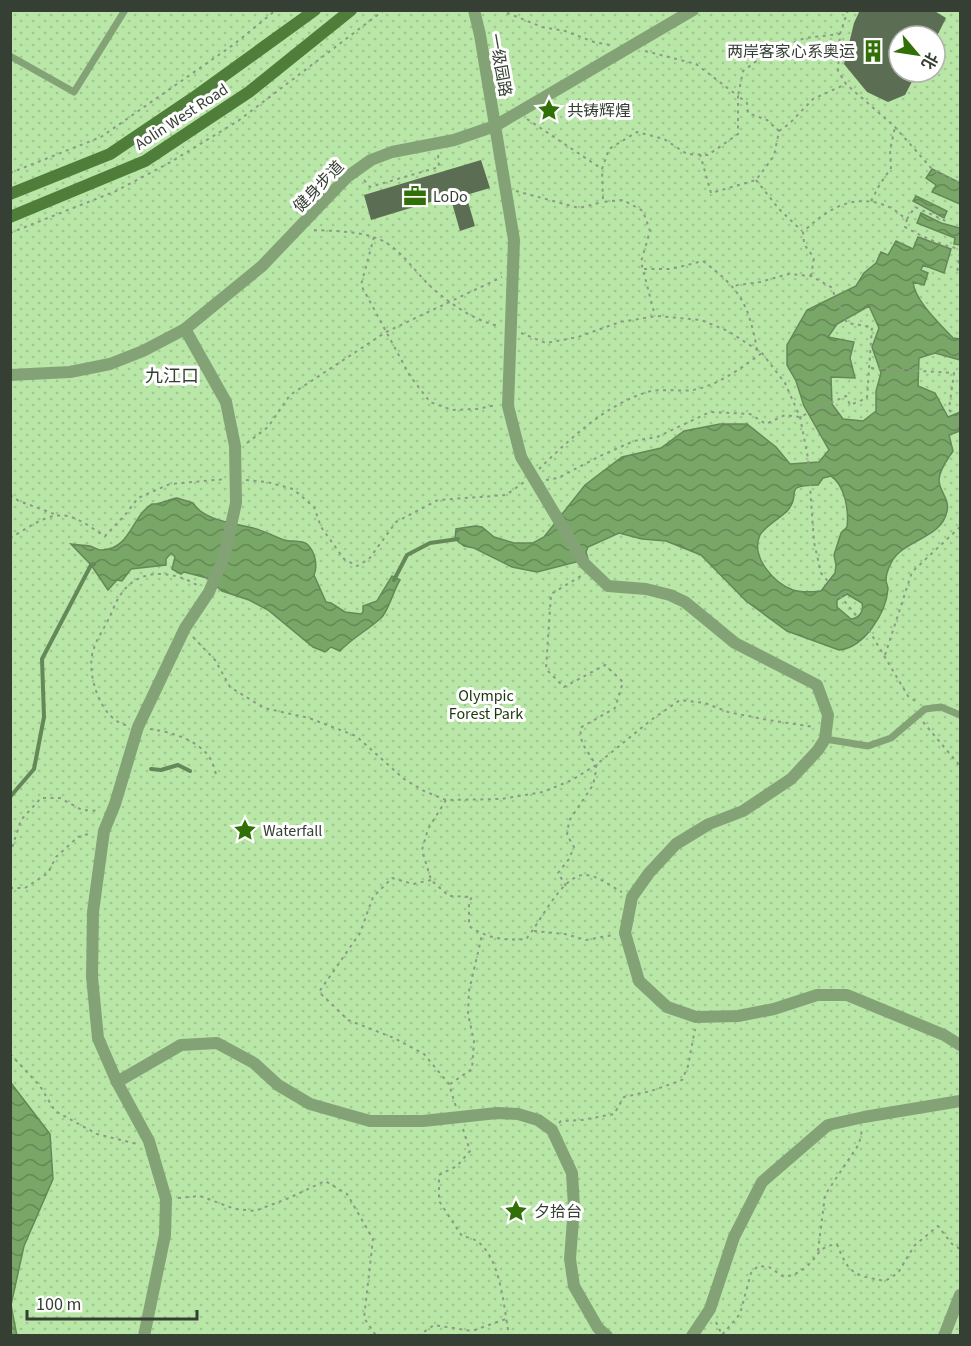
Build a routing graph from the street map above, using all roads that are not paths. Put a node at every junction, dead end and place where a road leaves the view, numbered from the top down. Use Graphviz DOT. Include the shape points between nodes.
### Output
graph roads {
  1 [pos="125,10"];
  2 [pos="315,10"];
  3 [pos="351,10"];
  4 [pos="474,10"];
  5 [pos="693,10"];
  6 [pos="10,56"];
  7 [pos="495,126"];
  8 [pos="10,194"];
  9 [pos="10,217"];
  10 [pos="185,329"];
  11 [pos="10,375"];
  12 [pos="960,715"];
  13 [pos="826,734"];
  14 [pos="960,1045"];
  15 [pos="117,1082"];
  16 [pos="960,1101"];
  17 [pos="960,1295"];
  18 [pos="144,1335"];
  19 [pos="607,1335"];
  20 [pos="693,1335"];
  21 [pos="944,1335"];
  1 -- 6 [label="lane" via="74,92"];
  2 -- 8 [label="main road, Aolin West Road" via="110,154"];
  3 -- 9 [label="main road, Aolin West Road" via="249,92 145,161"];
  4 -- 7 [label="street, 一级园路"];
  5 -- 7 [label="street, 健身步道"];
  7 -- 10 [label="street, 健身步道" via="371,160 347,177 262,266"];
  7 -- 13 [label="street, 一级园路" via="514,240 508,402 521,457 587,566 608,586 646,589 685,602 735,643 817,684 828,716"];
  10 -- 11 [label="street, 健身步道" via="110,364 70,372"];
  10 -- 15 [label="street" via="226,402 235,452 236,503 224,557 136,731 104,831 93,912 92,977 98,1038"];
  12 -- 13 [label="lane" via="941,707 925,709 891,738 868,746"];
  13 -- 14 [label="street" via="818,750 791,779 743,811 709,824 676,844 650,873 632,897 625,933 639,981 667,1007 696,1017 738,1016 817,995 847,994"];
  15 -- 18 [label="street" via="148,1141 166,1199 165,1235"];
  15 -- 19 [label="street" via="181,1045 217,1043 254,1063 278,1085 310,1104 370,1121 423,1121 496,1113 538,1120 552,1130 572,1173 570,1259 574,1286 598,1328"];
  16 -- 20 [label="street" via="828,1125 762,1182 734,1237 710,1309"];
  17 -- 21 [label="street"];
}
